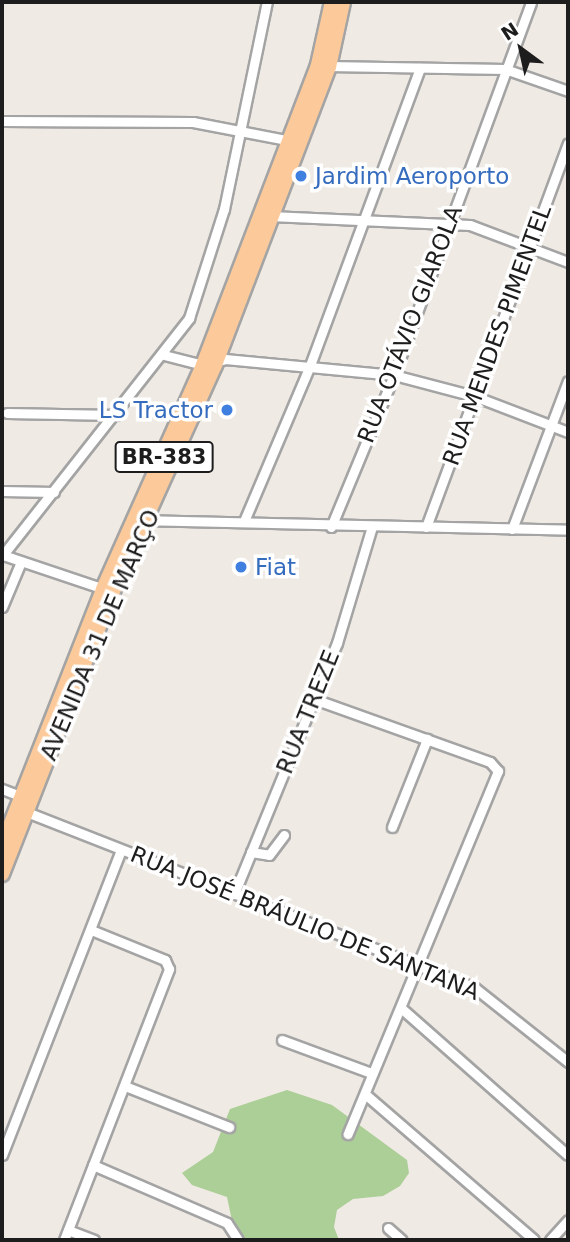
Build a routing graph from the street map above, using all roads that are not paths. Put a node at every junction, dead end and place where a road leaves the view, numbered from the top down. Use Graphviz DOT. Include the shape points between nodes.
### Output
graph roads {
  1 [pos="267,2"];
  2 [pos="332,2"];
  3 [pos="343,2"];
  4 [pos="531,2"];
  5 [pos="323,66"];
  6 [pos="420,68"];
  7 [pos="505,69"];
  8 [pos="568,91"];
  9 [pos="2,121"];
  10 [pos="240,130"];
  11 [pos="293,142"];
  12 [pos="568,143"];
  13 [pos="264,214"];
  14 [pos="364,221"];
  15 [pos="448,226"];
  16 [pos="529,246"];
  17 [pos="568,262"];
  18 [pos="164,355"];
  19 [pos="209,365"];
  20 [pos="309,368"];
  21 [pos="394,375"];
  22 [pos="568,381"];
  23 [pos="474,396"];
  24 [pos="7,413"];
  25 [pos="116,415"];
  26 [pos="550,425"];
  27 [pos="568,432"];
  28 [pos="2,491"];
  29 [pos="54,492"];
  30 [pos="142,520"];
  31 [pos="244,521"];
  32 [pos="372,526"];
  33 [pos="331,527"];
  34 [pos="426,527"];
  35 [pos="512,529"];
  36 [pos="568,530"];
  37 [pos="2,556"];
  38 [pos="20,564"];
  39 [pos="108,590"];
  40 [pos="2,607"];
  41 [pos="314,699"];
  42 [pos="426,739"];
  43 [pos="2,789"];
  44 [pos="24,804"];
  45 [pos="392,827"];
  46 [pos="284,835"];
  47 [pos="2,846"];
  48 [pos="121,850"];
  49 [pos="251,852"];
  50 [pos="2,874"];
  51 [pos="234,894"];
  52 [pos="91,930"];
  53 [pos="417,965"];
  54 [pos="401,1008"];
  55 [pos="282,1040"];
  56 [pos="568,1062"];
  57 [pos="372,1073"];
  58 [pos="125,1086"];
  59 [pos="365,1094"];
  60 [pos="229,1127"];
  61 [pos="348,1134"];
  62 [pos="2,1154"];
  63 [pos="568,1155"];
  64 [pos="93,1165"];
  65 [pos="568,1220"];
  66 [pos="388,1227"];
  67 [pos="68,1230"];
  68 [pos="64,1240"];
  69 [pos="94,1240"];
  70 [pos="239,1240"];
  71 [pos="402,1240"];
  72 [pos="534,1240"];
  73 [pos="550,1240"];
  1 -- 10 [label="street"];
  2 -- 5 [label="main road, AVENIDA 31 DE MARÇO / BR-383"];
  3 -- 5 [label="main road, AVENIDA 31 DE MARÇO / BR-383"];
  4 -- 7 [label="street, RUA OTÁVIO GIAROLA"];
  5 -- 6 [label="street"];
  5 -- 11 [label="main road, AVENIDA 31 DE MARÇO / BR-383"];
  6 -- 7 [label="street"];
  6 -- 14 [label="street"];
  7 -- 8 [label="street"];
  7 -- 15 [label="street, RUA OTÁVIO GIAROLA"];
  9 -- 10 [label="street" via="193,122"];
  10 -- 11 [label="street"];
  10 -- 18 [label="street" via="196,301"];
  11 -- 13 [label="main road, AVENIDA 31 DE MARÇO / BR-383"];
  12 -- 16 [label="street, RUA MENDES PIMENTEL"];
  13 -- 14 [label="street"];
  13 -- 19 [label="main road, AVENIDA 31 DE MARÇO / BR-383"];
  14 -- 15 [label="street"];
  14 -- 20 [label="street"];
  15 -- 16 [label="street" via="470,225"];
  15 -- 21 [label="street, RUA OTÁVIO GIAROLA"];
  16 -- 17 [label="street"];
  16 -- 23 [label="street, RUA MENDES PIMENTEL"];
  18 -- 19 [label="street"];
  18 -- 25 [label="street"];
  19 -- 20 [label="street" via="225,359"];
  19 -- 30 [label="main road, AVENIDA 31 DE MARÇO / BR-383"];
  20 -- 21 [label="street"];
  20 -- 31 [label="street"];
  21 -- 23 [label="street"];
  21 -- 33 [label="street, RUA OTÁVIO GIAROLA"];
  22 -- 26 [label="street"];
  23 -- 26 [label="street"];
  23 -- 34 [label="street, RUA MENDES PIMENTEL"];
  24 -- 25 [label="street"];
  25 -- 29 [label="street"];
  26 -- 27 [label="street"];
  26 -- 35 [label="street"];
  28 -- 29 [label="street"];
  29 -- 37 [label="street"];
  30 -- 31 [label="street"];
  30 -- 39 [label="main road, AVENIDA 31 DE MARÇO / BR-383"];
  31 -- 33 [label="street"];
  32 -- 33 [label="street"];
  32 -- 34 [label="street"];
  32 -- 41 [label="street, RUA TREZE"];
  34 -- 35 [label="street"];
  35 -- 36 [label="street"];
  37 -- 38 [label="street"];
  38 -- 39 [label="street"];
  38 -- 40 [label="street"];
  39 -- 44 [label="main road, AVENIDA 31 DE MARÇO / BR-383"];
  41 -- 42 [label="street"];
  41 -- 49 [label="street, RUA TREZE"];
  42 -- 45 [label="street"];
  42 -- 53 [label="street" via="490,762 498,771"];
  43 -- 44 [label="street, RUA JOSÉ BRÁULIO DE SANTANA"];
  44 -- 47 [label="main road, AVENIDA 31 DE MARÇO / BR-383"];
  44 -- 48 [label="street, RUA JOSÉ BRÁULIO DE SANTANA"];
  44 -- 50 [label="main road, AVENIDA 31 DE MARÇO / BR-383"];
  46 -- 49 [label="street" via="270,855"];
  48 -- 51 [label="street, RUA JOSÉ BRÁULIO DE SANTANA"];
  48 -- 52 [label="street"];
  49 -- 51 [label="street, RUA TREZE"];
  51 -- 53 [label="street, RUA JOSÉ BRÁULIO DE SANTANA"];
  52 -- 58 [label="street" via="169,964"];
  52 -- 62 [label="street"];
  53 -- 54 [label="street"];
  53 -- 56 [label="street, RUA JOSÉ BRÁULIO DE SANTANA" via="497,1000"];
  54 -- 57 [label="street"];
  54 -- 63 [label="street"];
  55 -- 57 [label="street"];
  57 -- 59 [label="street"];
  58 -- 60 [label="street"];
  58 -- 64 [label="street"];
  59 -- 61 [label="street"];
  59 -- 72 [label="street"];
  64 -- 67 [label="street"];
  64 -- 70 [label="street" via="233,1230"];
  65 -- 73 [label="street"];
  66 -- 71 [label="street"];
  67 -- 68 [label="street"];
  67 -- 69 [label="street"];
}
